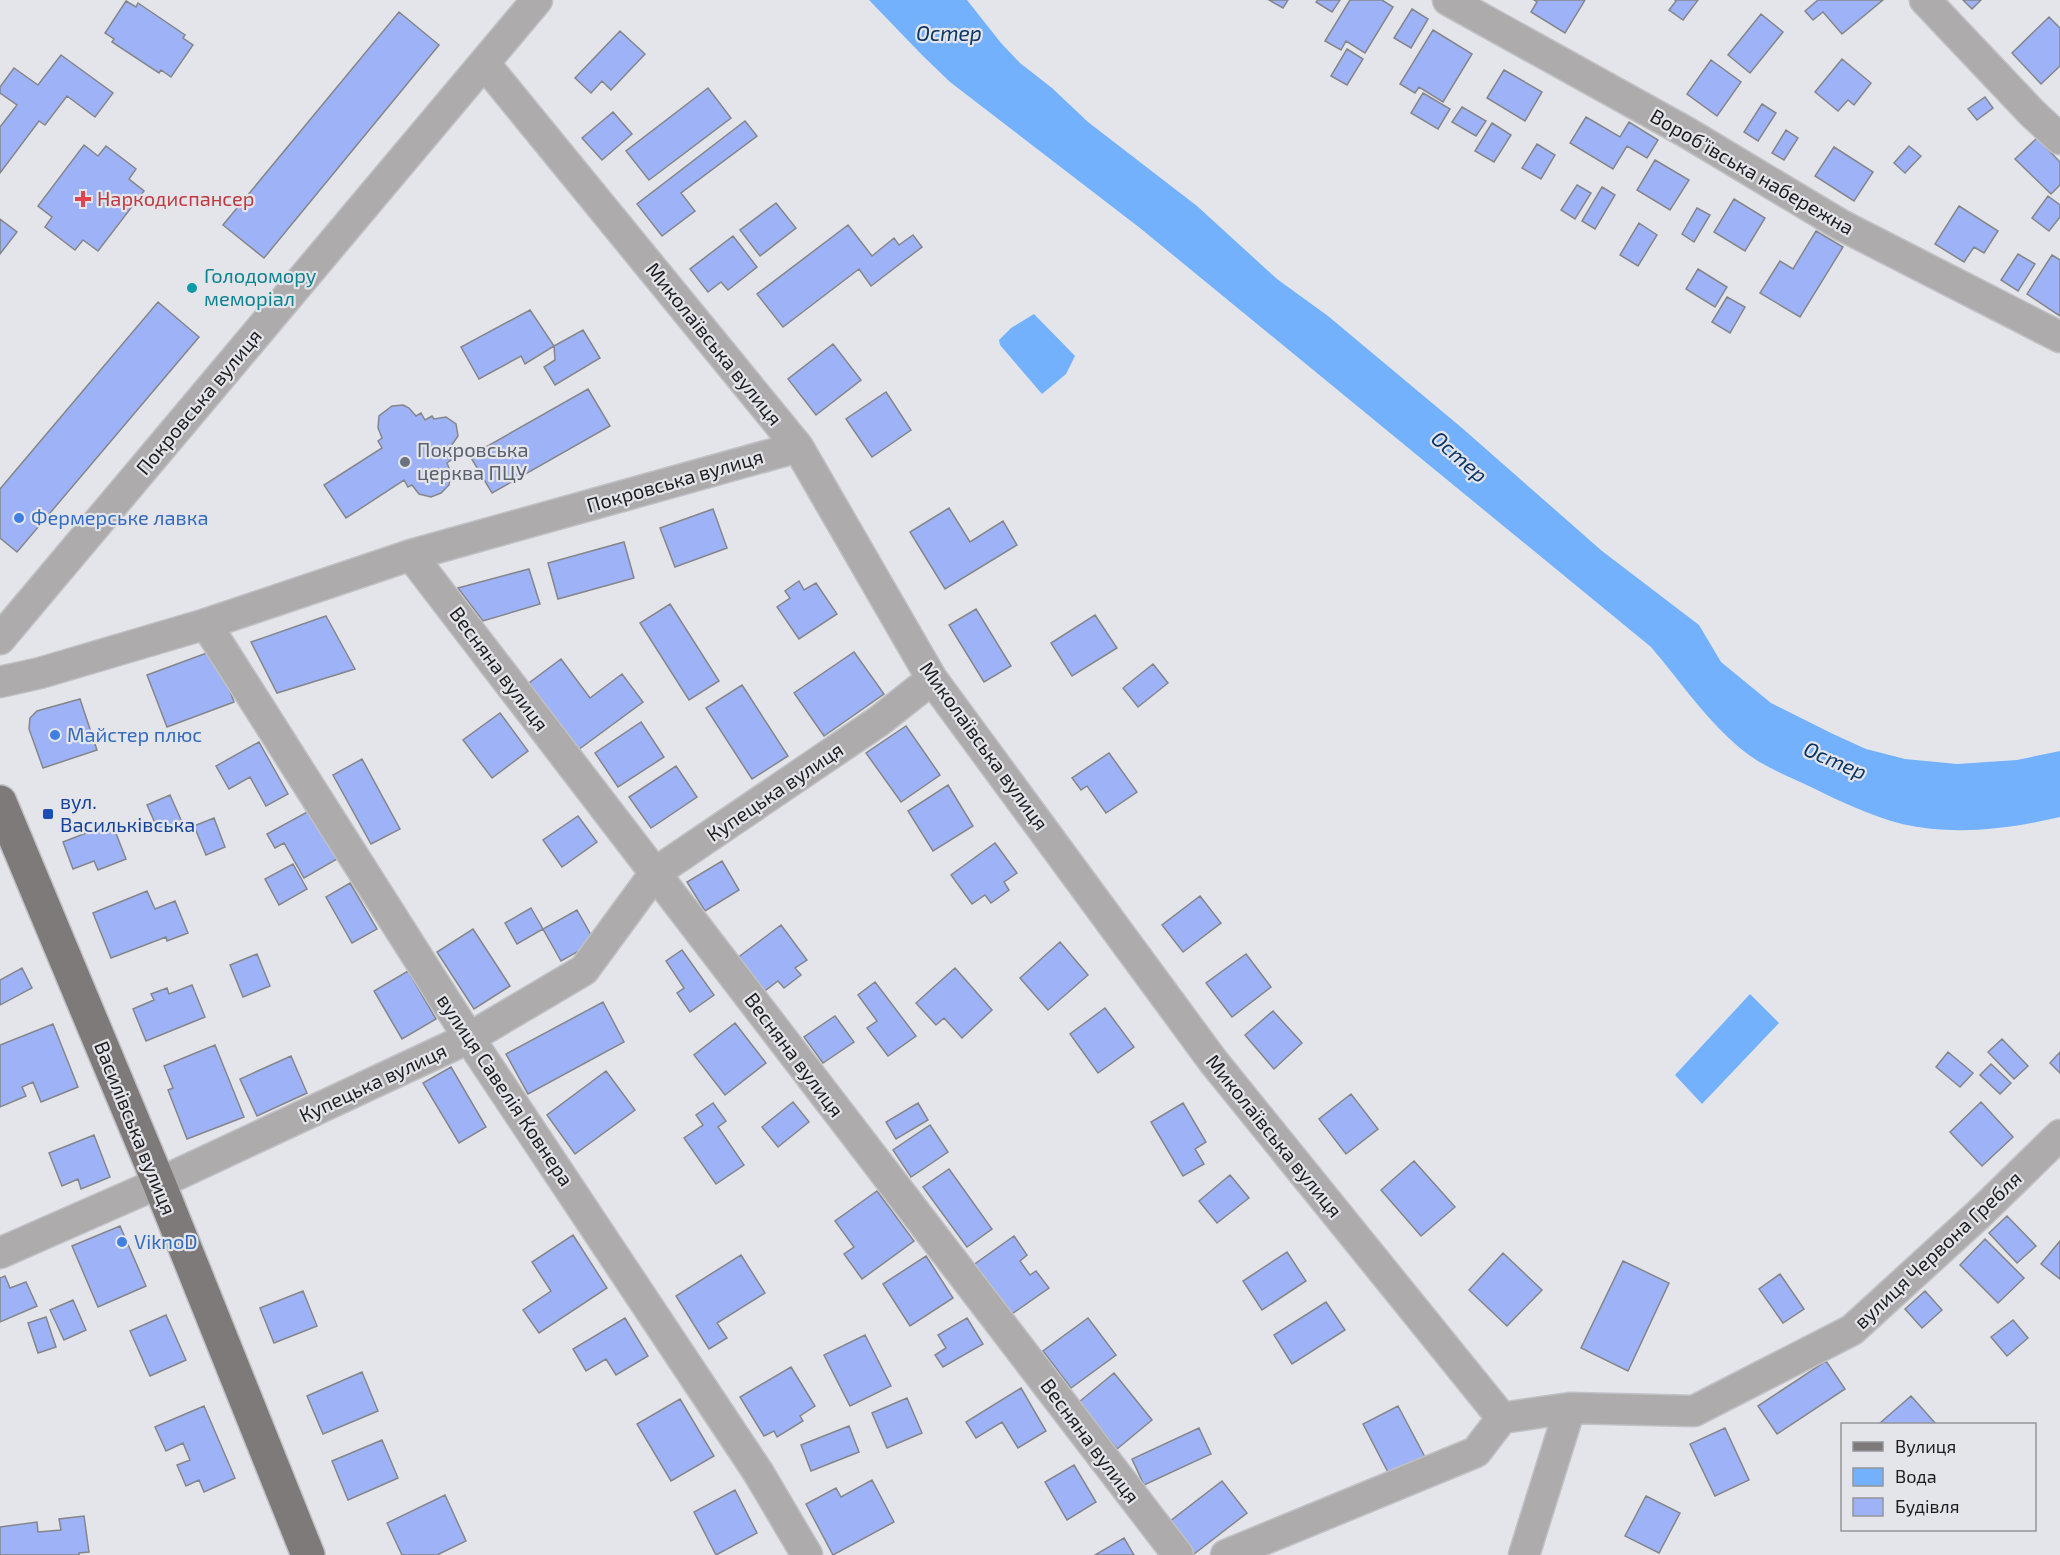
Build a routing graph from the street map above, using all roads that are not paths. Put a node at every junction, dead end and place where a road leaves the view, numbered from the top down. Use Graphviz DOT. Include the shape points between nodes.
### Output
graph roads {
  1 [pos="537,0"];
  2 [pos="1448,0"];
  3 [pos="1925,0"];
  4 [pos="484,63"];
  5 [pos="2060,139"];
  6 [pos="2060,337"];
  7 [pos="798,447"];
  8 [pos="411,555"];
  9 [pos="206,624"];
  10 [pos="0,639"];
  11 [pos="932,679"];
  12 [pos="0,682"];
  13 [pos="0,802"];
  14 [pos="655,873"];
  15 [pos="469,1038"];
  16 [pos="2060,1136"];
  17 [pos="159,1183"];
  18 [pos="0,1253"];
  19 [pos="1570,1408"];
  20 [pos="1502,1418"];
  21 [pos="308,1555"];
  22 [pos="807,1555"];
  23 [pos="1178,1555"];
  24 [pos="1226,1555"];
  25 [pos="1524,1555"];
  1 -- 4 [label="street, Покровська вулиця"];
  2 -- 6 [label="street, Воробʼївська набережна" via="1686,132 1841,225"];
  3 -- 5 [label="street"];
  4 -- 7 [label="street, Миколаївська вулиця"];
  4 -- 10 [label="street, Покровська вулиця"];
  7 -- 8 [label="street, Покровська вулиця"];
  7 -- 11 [label="street, Миколаївська вулиця"];
  8 -- 9 [label="street, Покровська вулиця"];
  8 -- 14 [label="street, Весняна вулиця"];
  9 -- 12 [label="street, Покровська вулиця"];
  9 -- 15 [label="street, вулиця Савелія Ковнера"];
  11 -- 14 [label="street, Купецька вулиця" via="879,721"];
  11 -- 20 [label="street, Миколаївська вулиця" via="1213,1061"];
  13 -- 17 [label="main road, Василівська вулиця"];
  14 -- 15 [label="street, Купецька вулиця" via="584,970"];
  14 -- 23 [label="street, Весняна вулиця"];
  15 -- 17 [label="street, Купецька вулиця"];
  15 -- 22 [label="street, вулиця Савелія Ковнера" via="758,1472"];
  16 -- 19 [label="street, вулиця Червона Гребля" via="1852,1330 1694,1411"];
  17 -- 18 [label="street, Купецька вулиця"];
  17 -- 21 [label="main road, Василівська вулиця"];
  19 -- 20 [label="street, вулиця Червона Гребля"];
  19 -- 25 [label="street"];
  20 -- 24 [label="street" via="1476,1452"];
}
